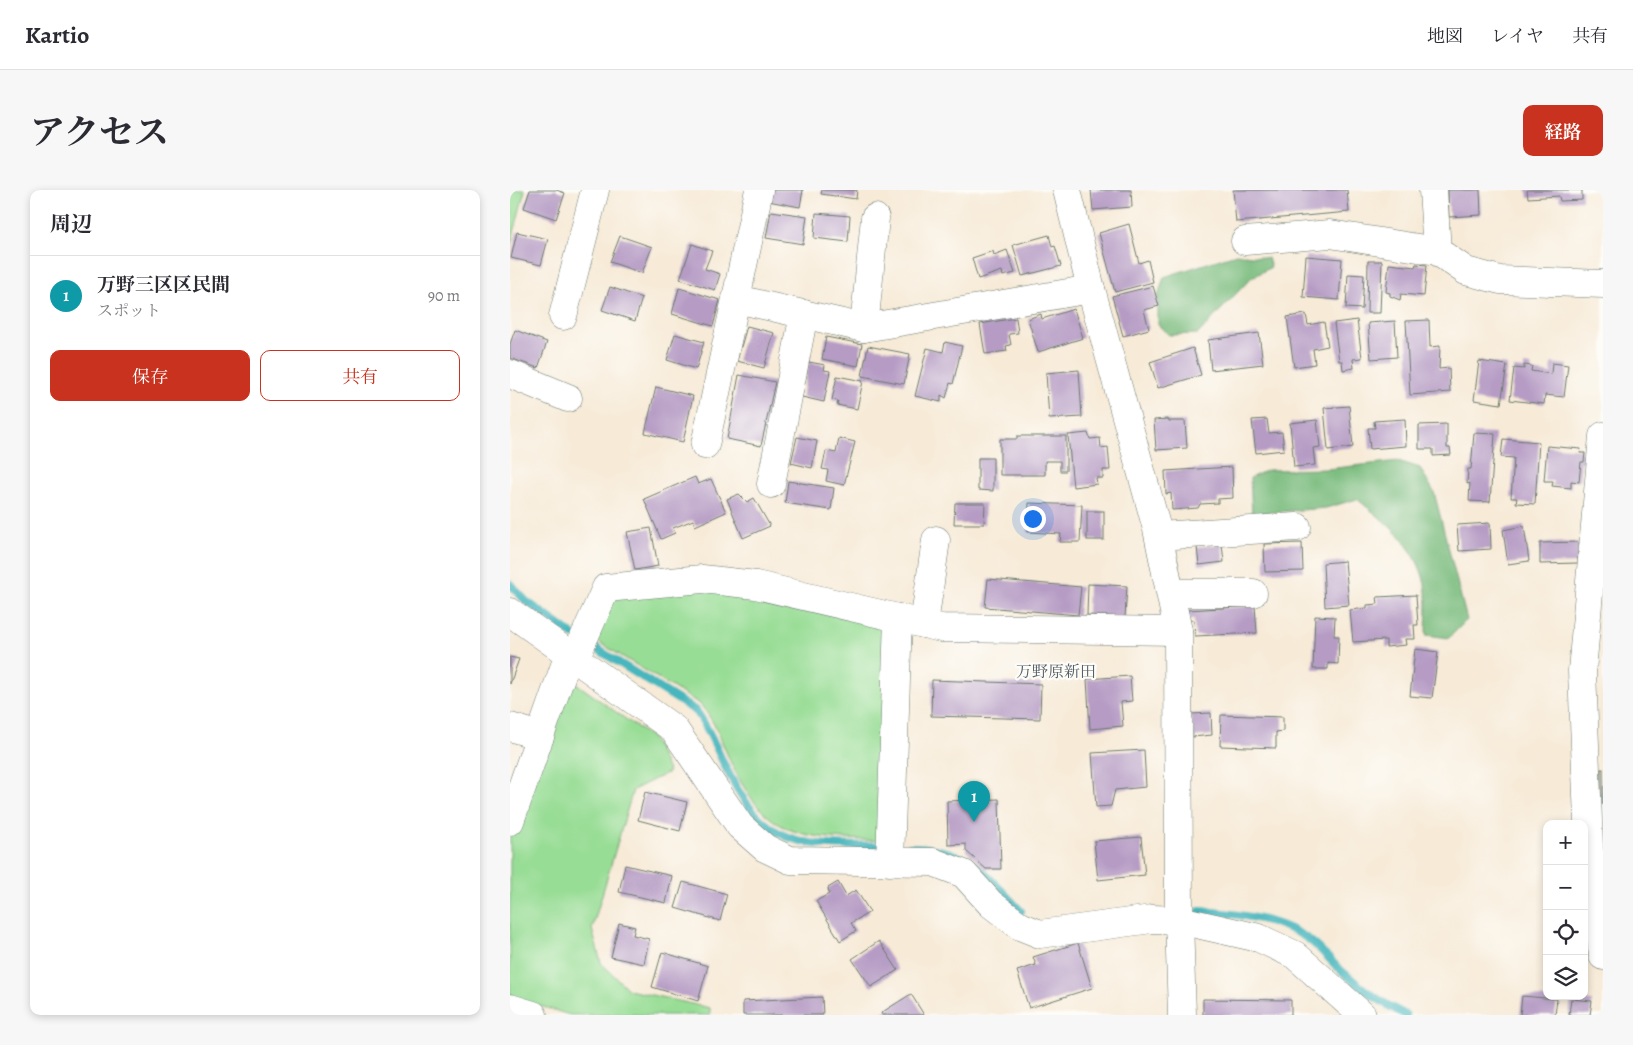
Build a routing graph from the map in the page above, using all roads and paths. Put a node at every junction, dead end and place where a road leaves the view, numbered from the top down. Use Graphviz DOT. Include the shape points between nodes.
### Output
graph roads {
  1 [pos="595,190"];
  2 [pos="758,190"];
  3 [pos="1067,190"];
  4 [pos="1433,190"];
  5 [pos="875,218"];
  6 [pos="1245,241"];
  7 [pos="1437,250"];
  8 [pos="1603,284"];
  9 [pos="1091,289"];
  10 [pos="737,299"];
  11 [pos="804,314"];
  12 [pos="563,316"];
  13 [pos="864,328"];
  14 [pos="510,374"];
  15 [pos="568,398"];
  16 [pos="1603,436"];
  17 [pos="705,445"];
  18 [pos="770,484"];
  19 [pos="1601,497"];
  20 [pos="1297,527"];
  21 [pos="1159,536"];
  22 [pos="936,540"];
  23 [pos="1171,593"];
  24 [pos="1253,593"];
  25 [pos="510,612"];
  26 [pos="898,618"];
  27 [pos="924,624"];
  28 [pos="1178,631"];
  29 [pos="572,656"];
  30 [pos="1593,698"];
  31 [pos="510,727"];
  32 [pos="540,736"];
  33 [pos="510,821"];
  34 [pos="1596,844"];
  35 [pos="890,862"];
  36 [pos="1179,920"];
  37 [pos="1603,956"];
  38 [pos="510,1008"];
  39 [pos="532,1015"];
  40 [pos="1182,1015"];
  41 [pos="1362,1015"];
  1 -- 12 [label="street"];
  2 -- 10 [label="street"];
  3 -- 9 [label="street"];
  4 -- 7 [label="street"];
  5 -- 13 [label="street"];
  6 -- 7 [label="street" via="1330,234"];
  7 -- 8 [label="street" via="1466,271 1500,280"];
  9 -- 13 [label="street"];
  9 -- 21 [label="street"];
  10 -- 11 [label="street"];
  10 -- 17 [label="street"];
  11 -- 13 [label="street"];
  11 -- 18 [label="street"];
  14 -- 15 [label="street"];
  16 -- 19 [label="street"];
  19 -- 30 [label="street" via="1582,671"];
  20 -- 21 [label="street"];
  21 -- 23 [label="street"];
  22 -- 27 [label="street"];
  23 -- 24 [label="street"];
  23 -- 28 [label="street"];
  25 -- 29 [label="street"];
  26 -- 27 [label="street"];
  26 -- 29 [label="street" via="756,585 702,579 606,588"];
  26 -- 35 [label="street"];
  27 -- 28 [label="street" via="941,628"];
  28 -- 36 [label="street"];
  29 -- 32 [label="street"];
  29 -- 35 [label="street" via="674,729 740,826 766,848 790,860"];
  30 -- 34 [label="street"];
  31 -- 32 [label="street"];
  32 -- 33 [label="street"];
  34 -- 37 [label="street"];
  35 -- 36 [label="street" via="933,862 964,874 991,904 1020,926 1040,934 1152,919"];
  36 -- 40 [label="street"];
  36 -- 41 [label="street" via="1259,938 1295,956"];
  38 -- 39 [label="street"];
}
